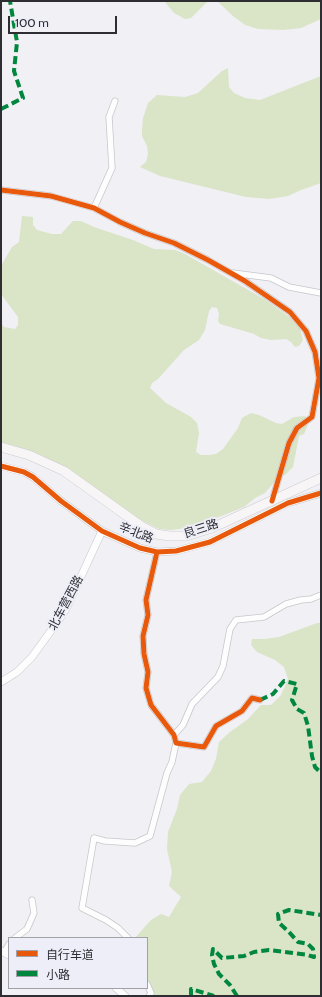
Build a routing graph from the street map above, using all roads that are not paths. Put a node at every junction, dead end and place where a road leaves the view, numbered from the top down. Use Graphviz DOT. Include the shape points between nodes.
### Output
graph roads {
  1 [pos="115,101"];
  2 [pos="1,190"];
  3 [pos="94,208"];
  4 [pos="230,273"];
  5 [pos="321,293"];
  6 [pos="1,447"];
  7 [pos="1,466"];
  8 [pos="321,478"];
  9 [pos="321,493"];
  10 [pos="272,501"];
  11 [pos="102,531"];
  12 [pos="157,552"];
  13 [pos="321,595"];
  14 [pos="1,682"];
  15 [pos="260,700"];
  16 [pos="174,735"];
  17 [pos="176,743"];
  18 [pos="32,900"];
  19 [pos="16,937"];
  20 [pos="127,937"];
  21 [pos="148,986"];
  22 [pos="117,989"];
  23 [pos="125,996"];
  24 [pos="149,996"];
  1 -- 3 [label="street" via="109,117 112,168"];
  2 -- 3 [label="street" via="51,196"];
  3 -- 4 [label="street" via="174,243"];
  4 -- 5 [label="street" via="271,278 289,287"];
  4 -- 10 [label="street" via="290,312 306,332 315,352 319,378 312,417 296,428"];
  6 -- 10 [label="main road, 良三路" via="29,455 64,472 127,517 156,534 176,537 193,534"];
  7 -- 11 [label="street, 辛北路" via="33,477 60,501"];
  8 -- 10 [label="main road, 良三路"];
  9 -- 12 [label="street, 辛北路" via="288,503 210,542 176,551"];
  11 -- 12 [label="street, 辛北路" via="140,548"];
  11 -- 14 [label="street, 北车营西路" via="58,621 32,657 17,672"];
  12 -- 16 [label="street" via="146,600 148,615 143,636 148,672 146,688 151,705"];
  13 -- 16 [label="street" via="286,604 264,617 236,620 230,629 223,666 218,677 192,704 183,725"];
  15 -- 17 [label="street" via="252,698 242,711 216,726 204,747"];
  16 -- 17 [label="street"];
  17 -- 20 [label="street" via="150,836 135,843 94,838 82,908 106,920"];
  18 -- 19 [label="street" via="34,913 27,929"];
  21 -- 24 [label="street" via="151,993"];
  22 -- 23 [label="street"];
}
